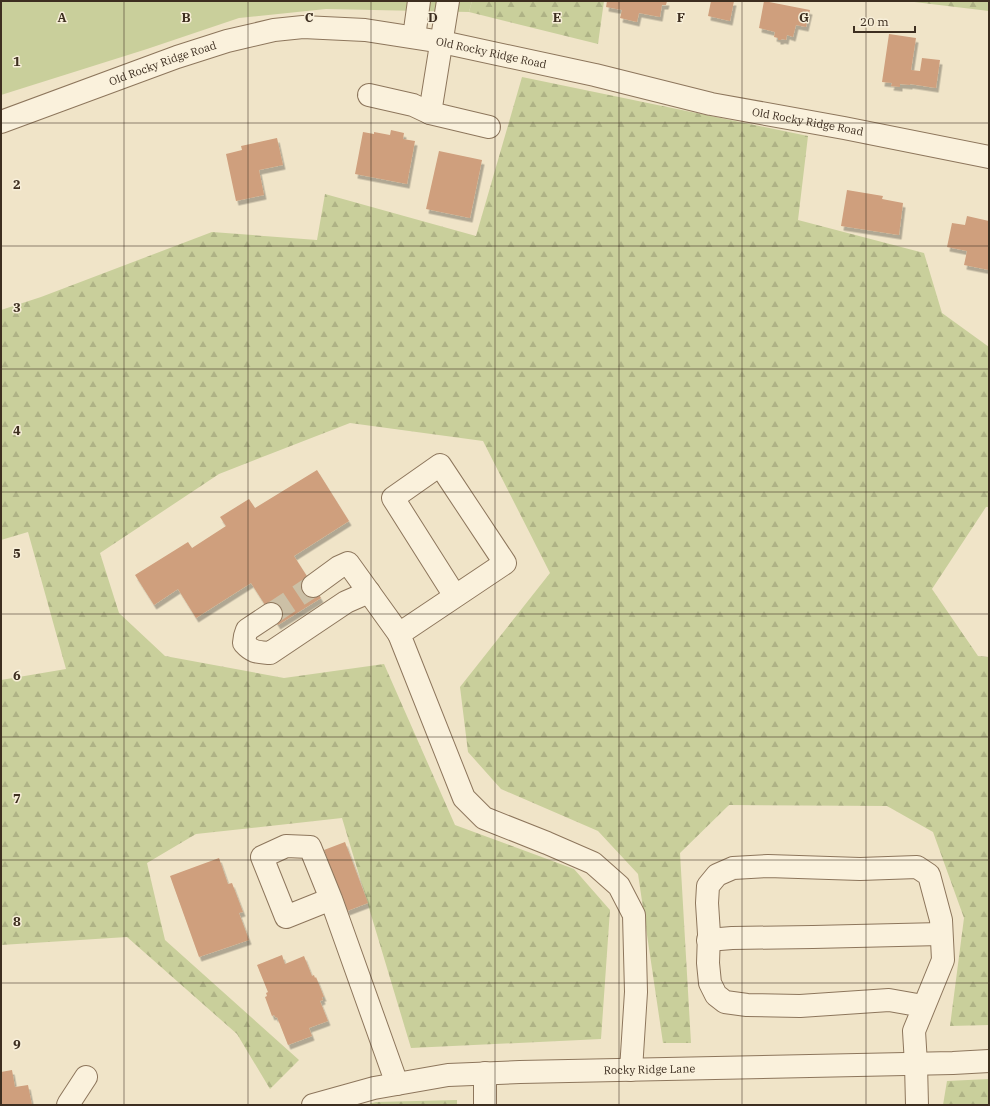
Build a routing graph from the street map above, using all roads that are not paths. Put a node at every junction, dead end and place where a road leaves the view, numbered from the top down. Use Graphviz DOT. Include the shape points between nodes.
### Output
graph roads {
  1 [pos="419,1"];
  2 [pos="448,1"];
  3 [pos="414,37"];
  4 [pos="442,42"];
  5 [pos="369,95"];
  6 [pos="430,114"];
  7 [pos="1,122"];
  8 [pos="489,127"];
  9 [pos="989,157"];
  10 [pos="313,586"];
  11 [pos="369,592"];
  12 [pos="455,596"];
  13 [pos="270,614"];
  14 [pos="399,634"];
  15 [pos="331,899"];
  16 [pos="941,934"];
  17 [pos="708,940"];
  18 [pos="924,1006"];
  19 [pos="989,1061"];
  20 [pos="916,1064"];
  21 [pos="631,1070"];
  22 [pos="485,1073"];
  23 [pos="86,1077"];
  24 [pos="397,1084"];
  25 [pos="68,1105"];
  26 [pos="313,1105"];
  27 [pos="485,1105"];
  28 [pos="917,1105"];
  1 -- 3 [label="street"];
  2 -- 4 [label="street"];
  3 -- 4 [label="street, Old Rocky Ridge Road"];
  3 -- 7 [label="street, Old Rocky Ridge Road" via="365,30 303,27 274,30 227,41 177,57"];
  4 -- 6 [label="street"];
  4 -- 9 [label="street, Old Rocky Ridge Road" via="595,75 711,104"];
  5 -- 6 [label="street" via="413,105"];
  6 -- 8 [label="street"];
  10 -- 11 [label="street" via="338,567 348,563"];
  11 -- 13 [label="street" via="346,602 270,653 256,652 244,643 247,630"];
  11 -- 14 [label="street"];
  12 -- 12 [label="street" via="506,562 440,465 392,498"];
  12 -- 14 [label="street"];
  14 -- 21 [label="street" via="464,798 484,818 593,863 619,886 634,915 636,992"];
  15 -- 24 [label="street"];
  16 -- 17 [label="street"];
  16 -- 17 [label="street" via="941,920 929,875 917,867 860,869 768,866 733,868 717,875 708,886"];
  16 -- 18 [label="street" via="943,960"];
  17 -- 18 [label="street" via="710,983 716,995 725,1002 800,1006 889,1000"];
  18 -- 20 [label="street" via="914,1031"];
  19 -- 20 [label="street, Rocky Ridge Lane"];
  20 -- 21 [label="street, Rocky Ridge Lane"];
  20 -- 28 [label="street"];
  21 -- 22 [label="street, Rocky Ridge Lane"];
  22 -- 24 [label="street, Rocky Ridge Lane" via="448,1075"];
  22 -- 27 [label="street"];
  23 -- 25 [label="street"];
  24 -- 26 [label="street, Rocky Ridge Lane"];
}
